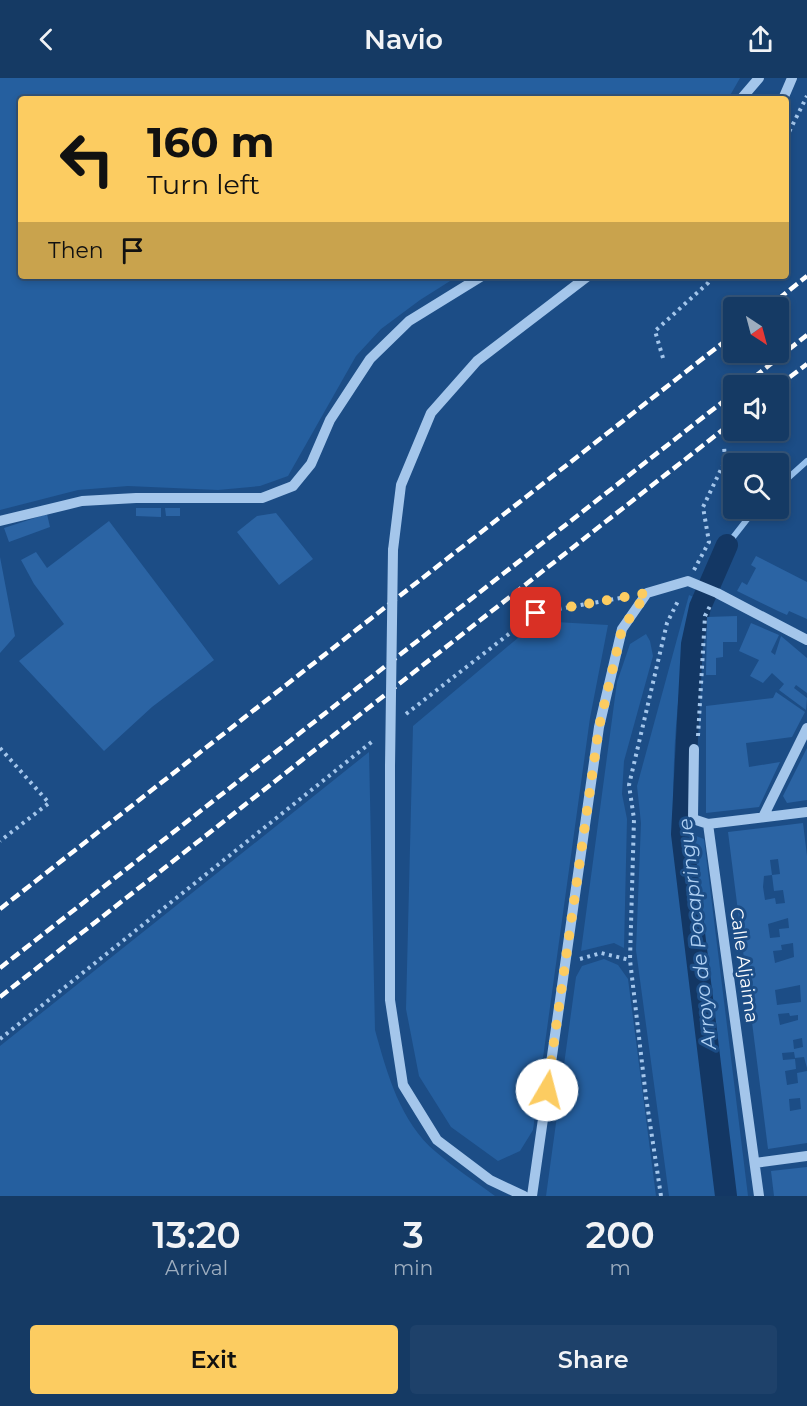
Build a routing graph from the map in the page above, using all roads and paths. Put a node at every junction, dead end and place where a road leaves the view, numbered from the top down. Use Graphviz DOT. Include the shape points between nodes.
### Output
graph roads {
  1 [pos="759,78"];
  2 [pos="792,78"];
  3 [pos="744,96"];
  4 [pos="784,96"];
  5 [pos="807,96"];
  6 [pos="789,132"];
  7 [pos="477,279"];
  8 [pos="584,279"];
  9 [pos="710,279"];
  10 [pos="663,358"];
  11 [pos="724,445"];
  12 [pos="0,521"];
  13 [pos="688,581"];
  14 [pos="647,593"];
  15 [pos="717,593"];
  16 [pos="807,640"];
  17 [pos="405,715"];
  18 [pos="807,728"];
  19 [pos="377,738"];
  20 [pos="0,748"];
  21 [pos="694,749"];
  22 [pos="807,812"];
  23 [pos="763,817"];
  24 [pos="708,824"];
  25 [pos="0,841"];
  26 [pos="630,960"];
  27 [pos="565,963"];
  28 [pos="0,1039"];
  29 [pos="807,1156"];
  30 [pos="754,1163"];
  31 [pos="524,1196"];
  32 [pos="532,1196"];
  33 [pos="662,1196"];
  34 [pos="759,1196"];
  1 -- 3 [label="street"];
  2 -- 4 [label="street"];
  5 -- 6 [label="path"];
  7 -- 12 [label="street" via="409,321 370,359 330,420 311,464 293,486 262,498 82,501"];
  8 -- 31 [label="street, bridge" via="477,361 431,413 401,485 393,550 390,1000 403,1085 437,1140 490,1180"];
  9 -- 10 [label="path" via="655,331"];
  11 -- 13 [label="path" via="725,461 704,507 709,542"];
  13 -- 14 [label="street"];
  13 -- 15 [label="street"];
  13 -- 26 [label="path" via="668,623 629,785 634,819"];
  14 -- 17 [label="path" via="536,613"];
  14 -- 27 [label="street" via="622,629 599,727"];
  15 -- 16 [label="street"];
  15 -- 21 [label="path" via="705,616 698,739"];
  18 -- 23 [label="street"];
  19 -- 28 [label="path"];
  20 -- 25 [label="path" via="49,803"];
  21 -- 24 [label="street, Calle Aljaima" via="693,819"];
  22 -- 23 [label="street"];
  23 -- 24 [label="street"];
  24 -- 30 [label="street, Calle Aljaima"];
  26 -- 27 [label="path" via="601,953"];
  26 -- 33 [label="path"];
  27 -- 32 [label="street"];
  29 -- 30 [label="street"];
  30 -- 34 [label="street, Calle Aljaima"];
}
